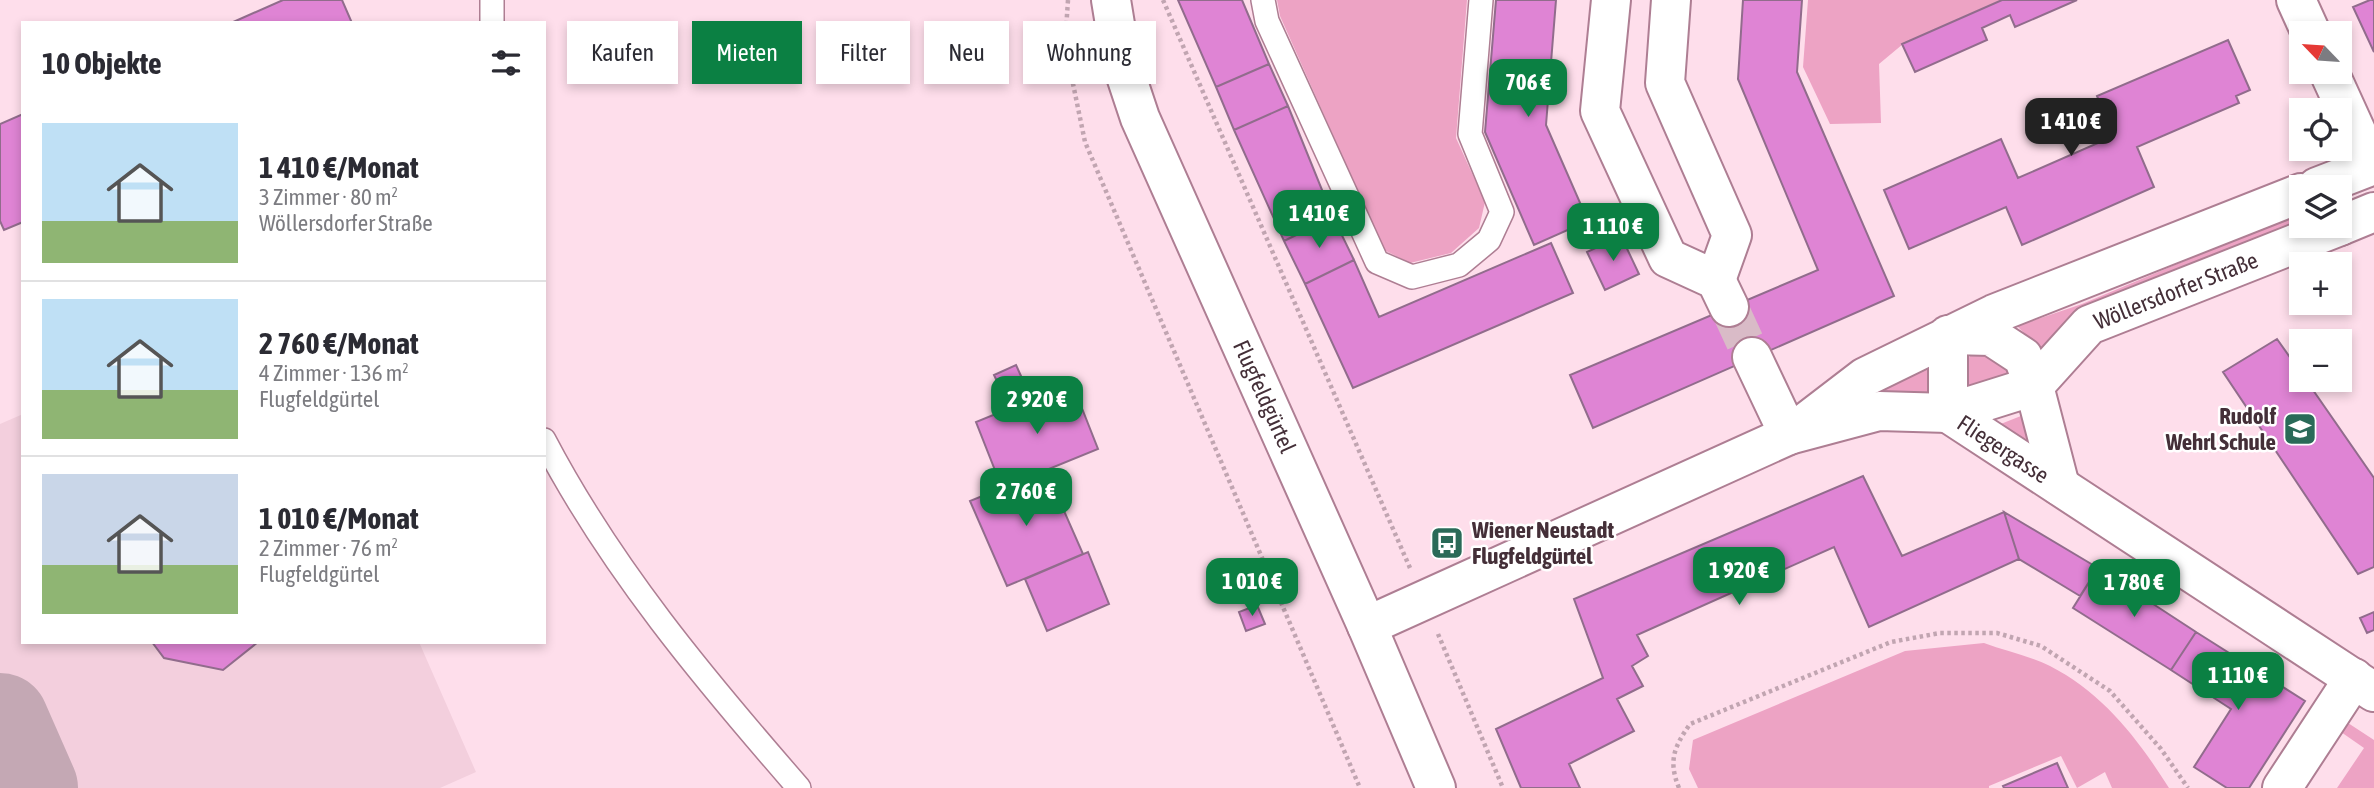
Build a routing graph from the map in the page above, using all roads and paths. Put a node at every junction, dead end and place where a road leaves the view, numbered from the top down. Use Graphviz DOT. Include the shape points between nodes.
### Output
graph roads {
  1 [pos="492,0"];
  2 [pos="1068,0"];
  3 [pos="1111,0"];
  4 [pos="1163,0"];
  5 [pos="1263,0"];
  6 [pos="1482,0"];
  7 [pos="1611,0"];
  8 [pos="1671,0"];
  9 [pos="2296,0"];
  10 [pos="492,21"];
  11 [pos="2306,21"];
  12 [pos="2335,84"];
  13 [pos="2373,165"];
  14 [pos="2348,175"];
  15 [pos="2289,198"];
  16 [pos="2374,212"];
  17 [pos="2352,221"];
  18 [pos="2310,238"];
  19 [pos="1948,335"];
  20 [pos="1752,357"];
  21 [pos="2034,386"];
  22 [pos="1948,413"];
  23 [pos="1789,435"];
  24 [pos="546,444"];
  25 [pos="2060,486"];
  26 [pos="1405,556"];
  27 [pos="1367,626"];
  28 [pos="1440,639"];
  29 [pos="2364,685"];
  30 [pos="799,788"];
  31 [pos="1360,788"];
  32 [pos="1436,788"];
  33 [pos="1503,788"];
  34 [pos="1679,788"];
  35 [pos="2188,788"];
  36 [pos="2282,788"];
  1 -- 10 [label="lane"];
  2 -- 31 [label="path" via="1065,45 1085,142"];
  3 -- 27 [label="street, Flugfeldgürtel" via="1121,61 1140,118"];
  4 -- 26 [label="path"];
  5 -- 6 [label="lane" via="1267,21 1377,262 1412,277 1459,265 1489,240 1502,212 1470,134"];
  7 -- 8 [label="street" via="1600,111 1668,258 1723,294 1732,236 1665,83"];
  9 -- 11 [label="street"];
  12 -- 13 [label="street"];
  13 -- 14 [label="street"];
  15 -- 19 [label="street, Wöllersdorfer Straße"];
  16 -- 17 [label="street, Wöllersdorfer Straße"];
  18 -- 21 [label="street, Wöllersdorfer Straße" via="2089,325"];
  19 -- 21 [label="street, Fliegergasse" via="1991,336 2023,357"];
  19 -- 22 [label="street, Fliegergasse"];
  19 -- 23 [label="street, Wöllersdorfer Straße" via="1865,377"];
  20 -- 23 [label="street"];
  21 -- 22 [label="street, Wöllersdorfer Straße"];
  21 -- 25 [label="street, Fliegergasse"];
  22 -- 23 [label="street, Wöllersdorfer Straße" via="1879,411"];
  22 -- 25 [label="street, Fliegergasse"];
  23 -- 27 [label="street, Wöllersdorfer Straße"];
  24 -- 30 [label="lane" via="639,595"];
  25 -- 29 [label="street, Fliegergasse"];
  27 -- 32 [label="street, Flugfeldgürtel"];
  28 -- 33 [label="path"];
  29 -- 36 [label="street"];
  34 -- 35 [label="path" via="1673,774 1675,746 1690,724 1891,642 1940,633 1997,633 2041,646 2110,691"];
}
